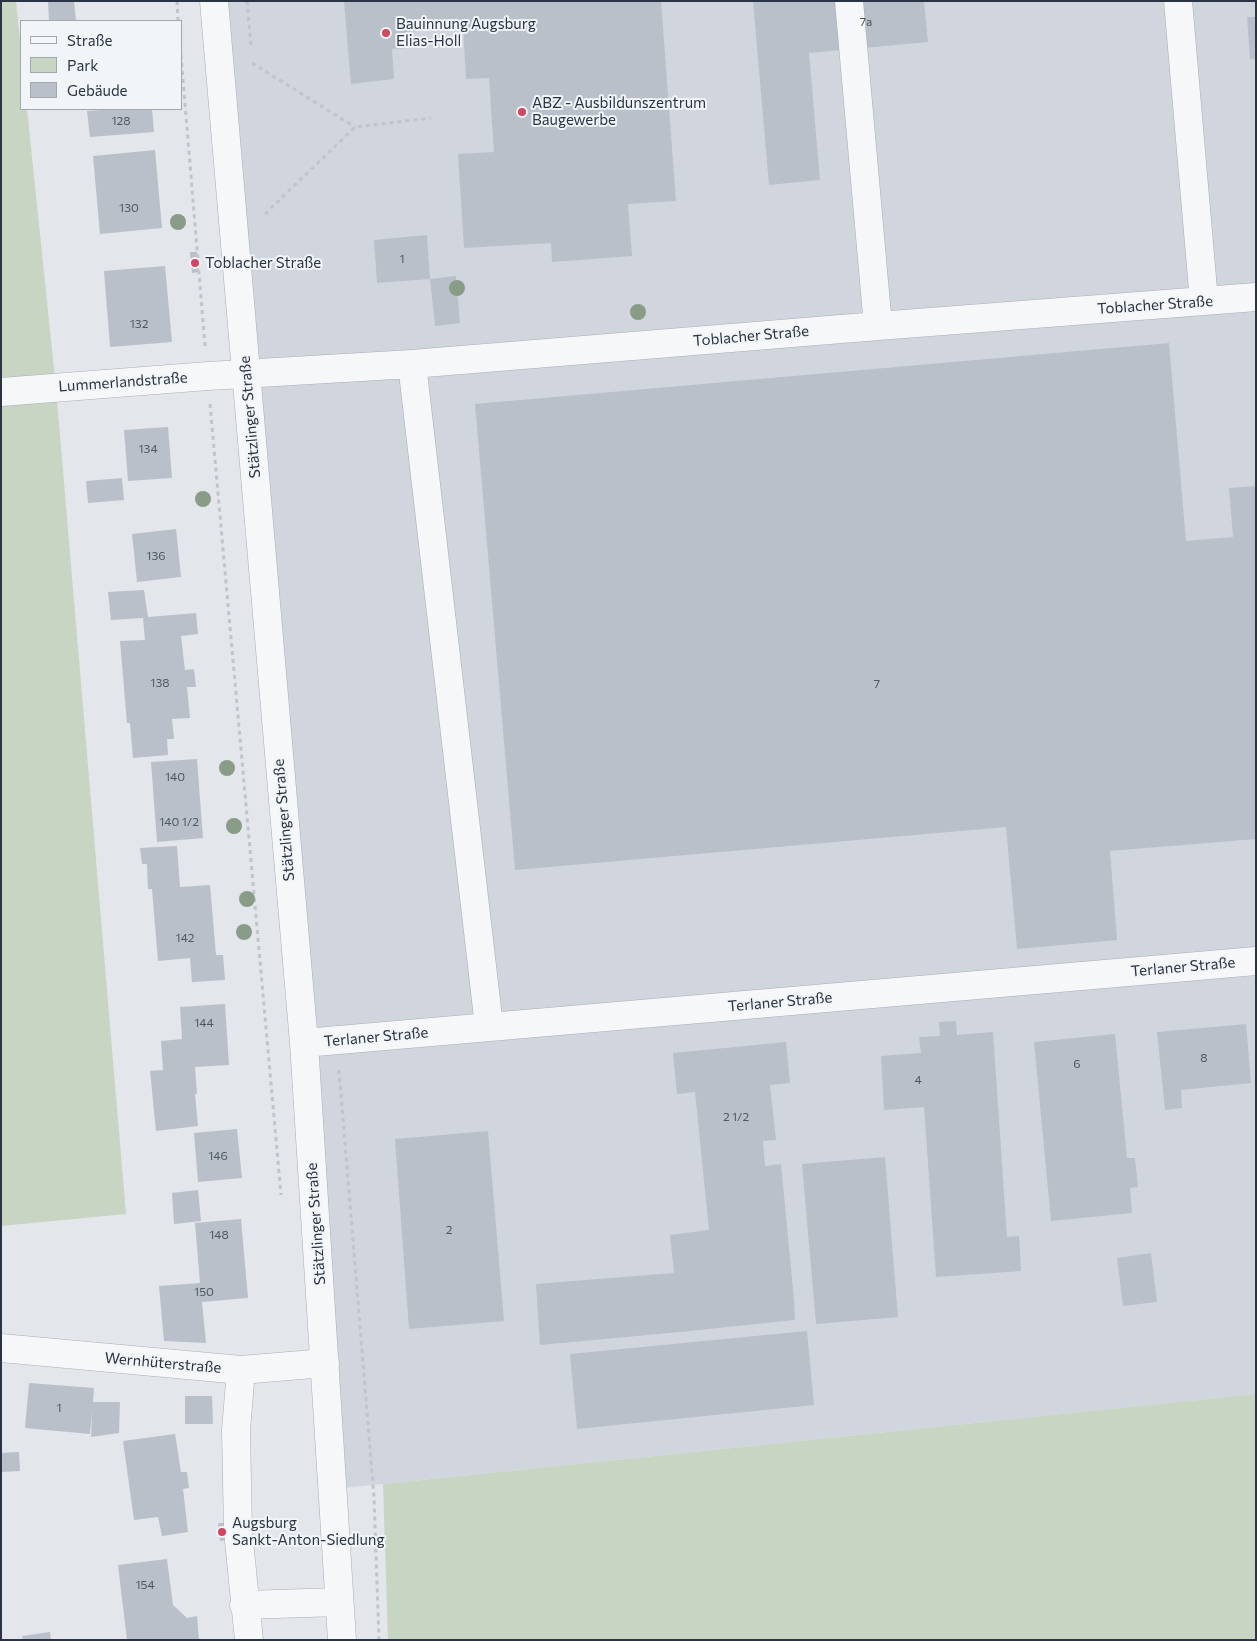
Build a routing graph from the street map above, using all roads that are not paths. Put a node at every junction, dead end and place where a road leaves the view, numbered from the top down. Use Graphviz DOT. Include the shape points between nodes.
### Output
graph roads {
  1 [pos="214,1"];
  2 [pos="849,1"];
  3 [pos="1178,1"];
  4 [pos="1256,297"];
  5 [pos="1204,301"];
  6 [pos="878,326"];
  7 [pos="412,364"];
  8 [pos="246,373"];
  9 [pos="1,392"];
  10 [pos="1256,961"];
  11 [pos="489,1026"];
  12 [pos="304,1043"];
  13 [pos="1,1348"];
  14 [pos="325,1364"];
  15 [pos="241,1370"];
  16 [pos="339,1602"];
  17 [pos="244,1605"];
  18 [pos="248,1640"];
  19 [pos="342,1640"];
  1 -- 8 [label="street, Stätzlinger Straße"];
  2 -- 6 [label="street"];
  3 -- 5 [label="street"];
  4 -- 5 [label="street, Toblacher Straße"];
  5 -- 6 [label="street, Toblacher Straße"];
  6 -- 7 [label="street, Toblacher Straße"];
  7 -- 8 [label="street, Toblacher Straße"];
  7 -- 11 [label="street"];
  8 -- 9 [label="street, Lummerlandstraße"];
  8 -- 12 [label="street, Stätzlinger Straße"];
  10 -- 11 [label="street, Terlaner Straße"];
  11 -- 12 [label="street, Terlaner Straße"];
  12 -- 14 [label="street, Stätzlinger Straße"];
  13 -- 15 [label="street, Wernhüterstraße"];
  14 -- 15 [label="street, Wernhüterstraße"];
  14 -- 16 [label="street, Stätzlinger Straße"];
  15 -- 17 [label="street" via="236,1430 238,1532"];
  16 -- 17 [label="street"];
  16 -- 19 [label="street, Stätzlinger Straße"];
  17 -- 18 [label="street"];
}
